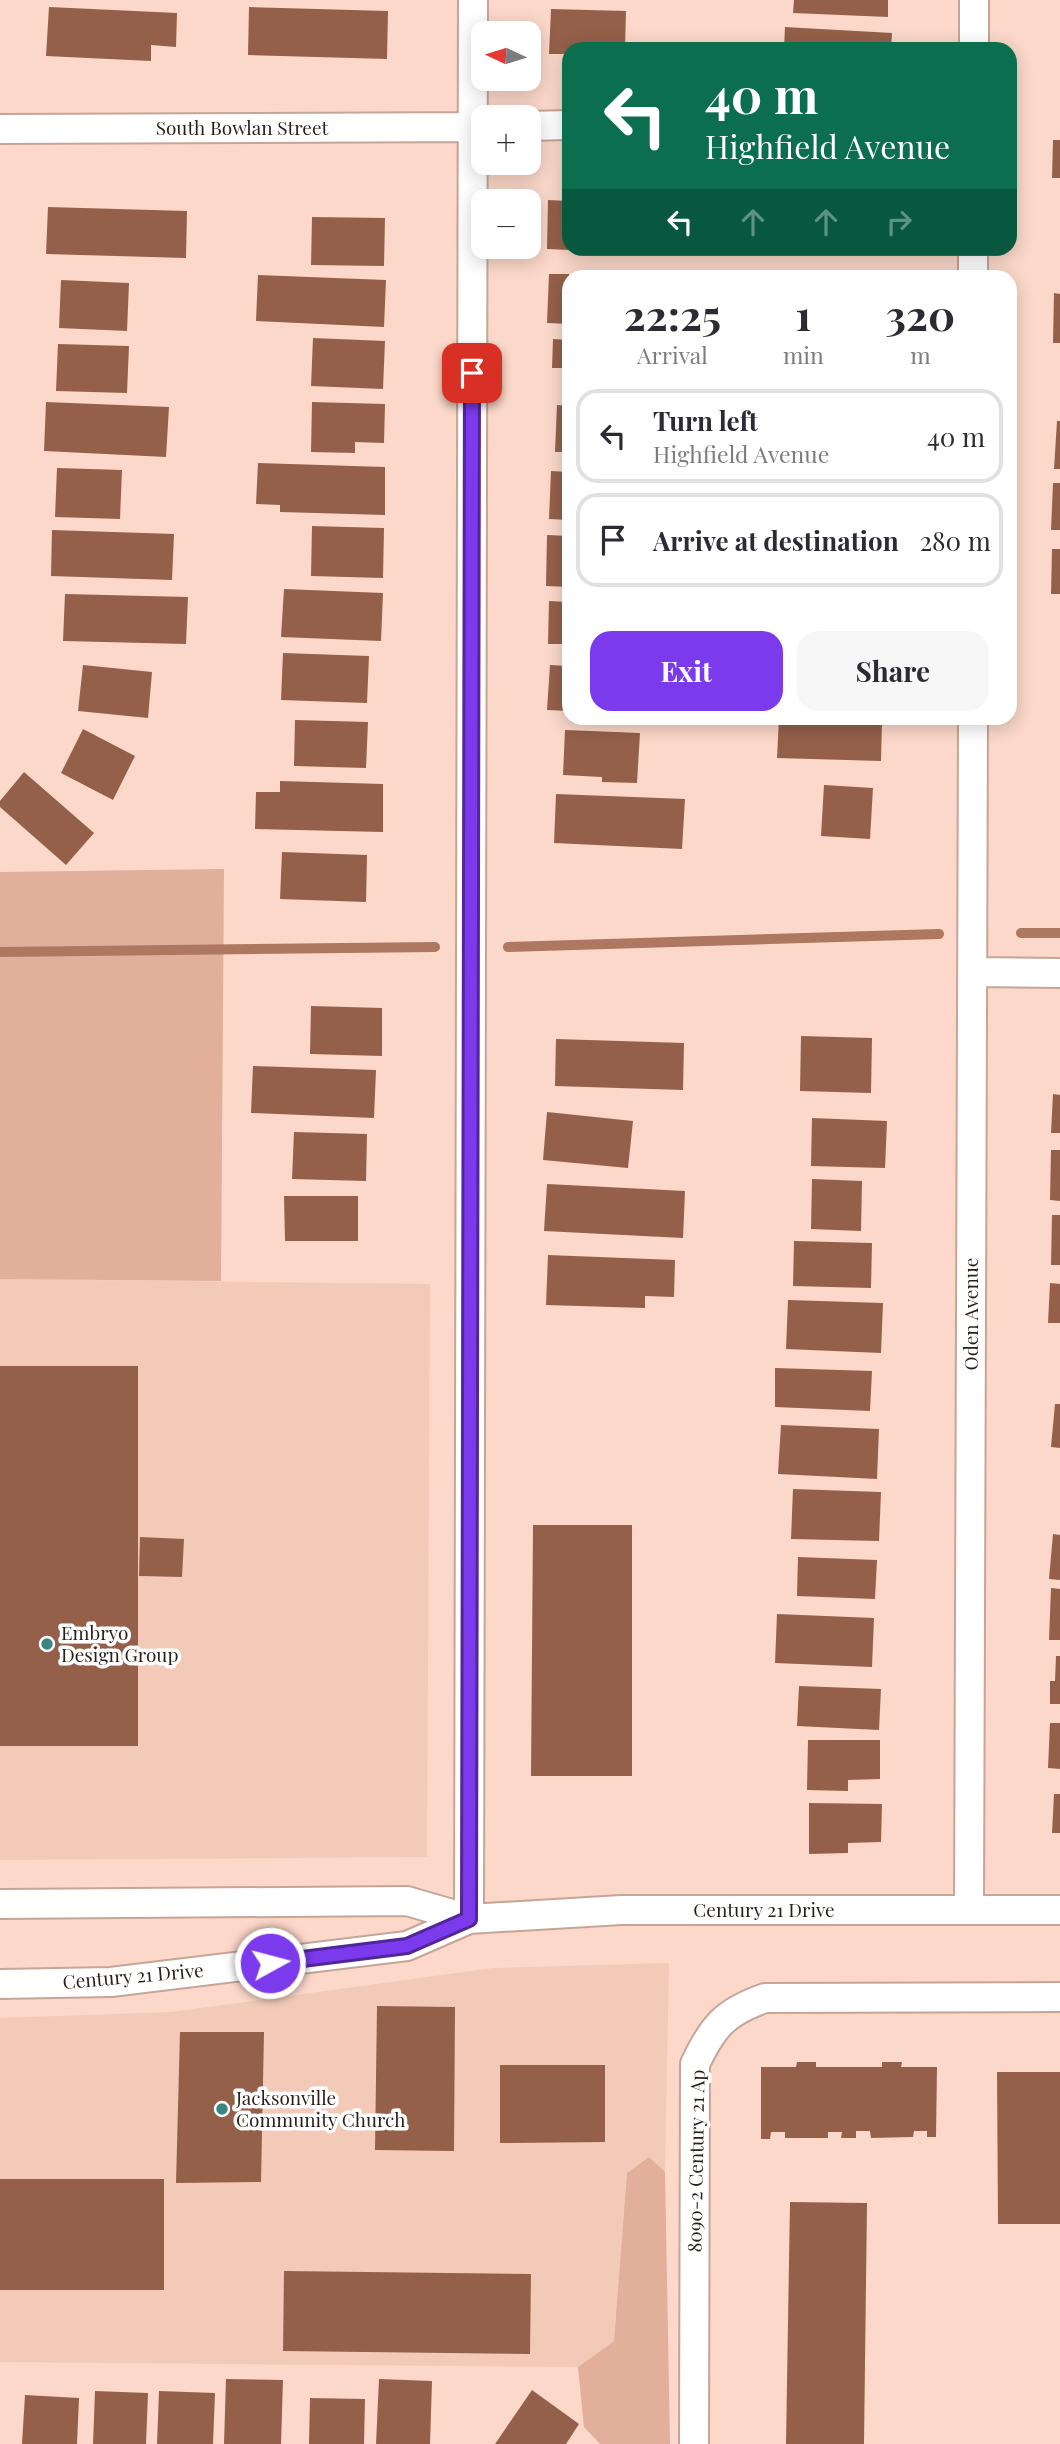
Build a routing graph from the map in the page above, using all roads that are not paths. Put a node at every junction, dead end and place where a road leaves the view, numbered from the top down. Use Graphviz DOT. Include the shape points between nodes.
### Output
graph roads {
  1 [pos="473,0"];
  2 [pos="974,0"];
  3 [pos="974,42"];
  4 [pos="477,105"];
  5 [pos="562,125"];
  6 [pos="541,126"];
  7 [pos="471,127"];
  8 [pos="0,129"];
  9 [pos="478,175"];
  10 [pos="973,725"];
  11 [pos="973,972"];
  12 [pos="1060,972"];
  13 [pos="0,1904"];
  14 [pos="969,1910"];
  15 [pos="1060,1910"];
  16 [pos="469,1919"];
  17 [pos="0,1984"];
  18 [pos="1060,1997"];
  19 [pos="694,2444"];
  1 -- 4 [label="street"];
  2 -- 3 [label="street"];
  5 -- 6 [label="street"];
  7 -- 8 [label="street, South Bowlan Street"];
  9 -- 16 [label="street"];
  10 -- 11 [label="street, Oden Avenue"];
  11 -- 12 [label="street"];
  11 -- 14 [label="street, Oden Avenue"];
  13 -- 16 [label="street, Century 21 Drive" via="407,1901"];
  14 -- 15 [label="street, Century 21 Drive"];
  14 -- 16 [label="street, Century 21 Drive" via="621,1910"];
  16 -- 17 [label="street, Century 21 Drive" via="407,1946 111,1982"];
  18 -- 19 [label="street, 8090-2 Century 21 Ap" via="765,1998 735,2009 709,2035 695,2064"];
}
